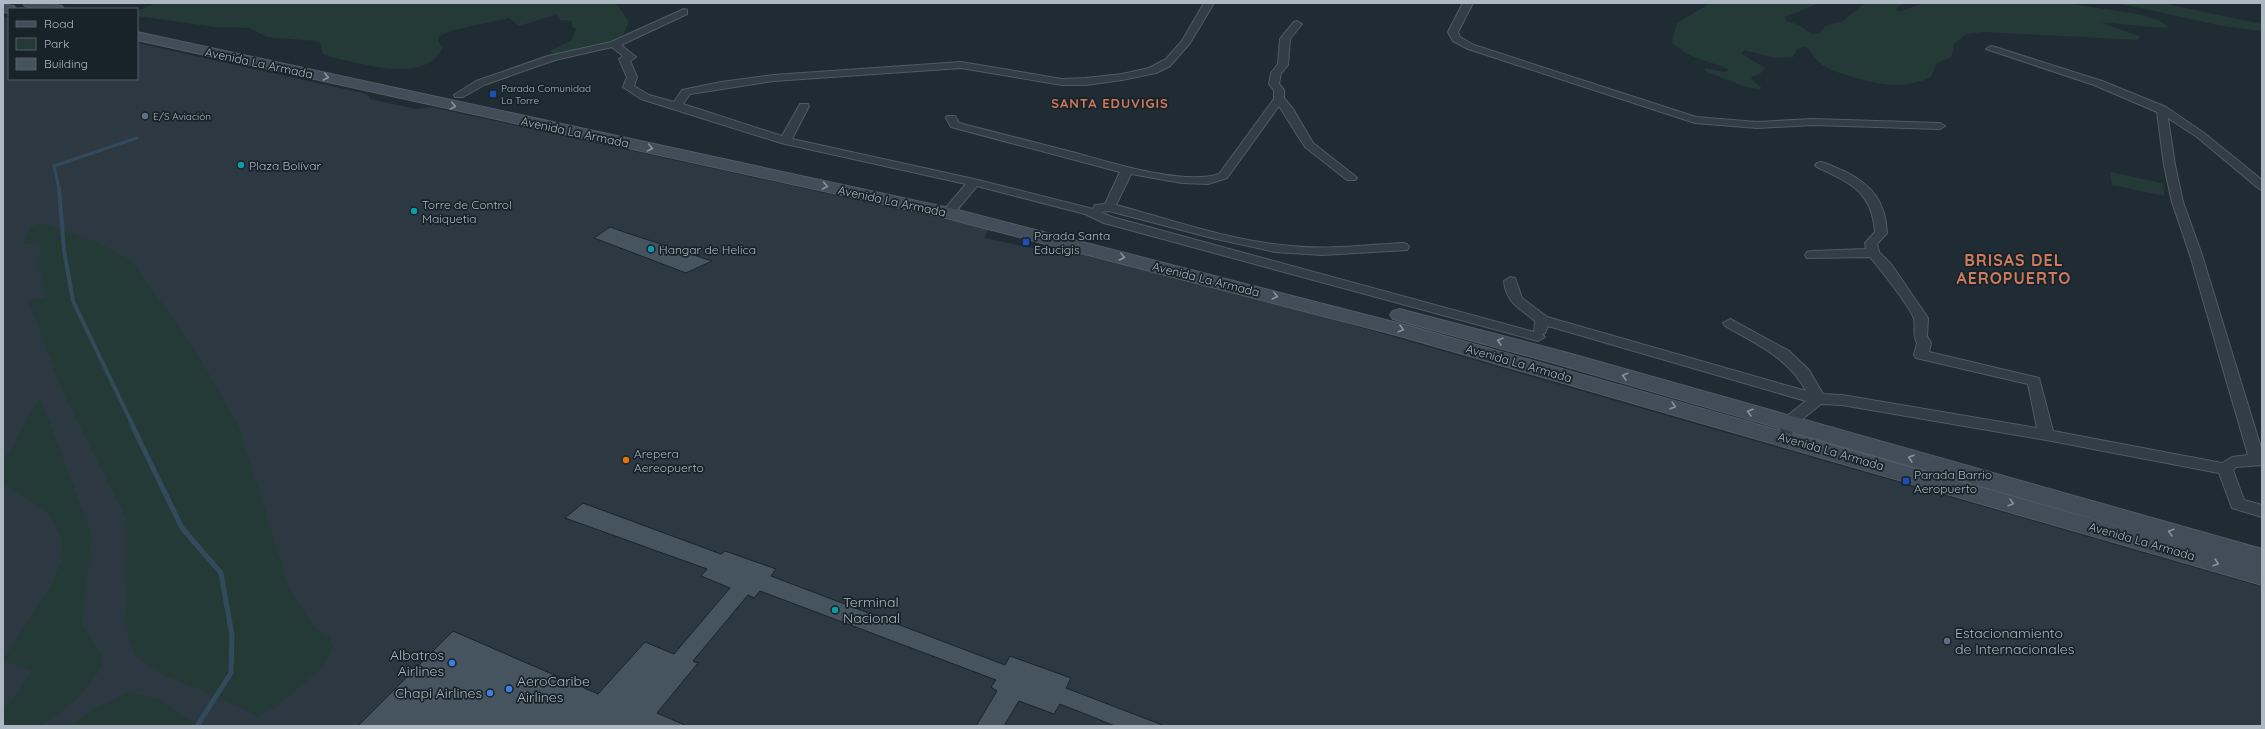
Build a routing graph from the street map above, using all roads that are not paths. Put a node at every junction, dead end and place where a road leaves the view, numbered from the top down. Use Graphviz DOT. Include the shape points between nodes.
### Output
graph roads {
  1 [pos="30,3"];
  2 [pos="1209,3"];
  3 [pos="1468,3"];
  4 [pos="52,8"];
  5 [pos="684,12"];
  6 [pos="1297,24"];
  7 [pos="138,26"];
  8 [pos="138,36"];
  9 [pos="614,44"];
  10 [pos="1991,50"];
  11 [pos="459,95"];
  12 [pos="1279,99"];
  13 [pos="677,106"];
  14 [pos="804,106"];
  15 [pos="2162,110"];
  16 [pos="951,118"];
  17 [pos="1940,126"];
  18 [pos="785,141"];
  19 [pos="1821,164"];
  20 [pos="1127,170"];
  21 [pos="1352,178"];
  22 [pos="974,182"];
  23 [pos="2262,186"];
  24 [pos="1109,207"];
  25 [pos="953,208"];
  26 [pos="1089,210"];
  27 [pos="1403,247"];
  28 [pos="1873,253"];
  29 [pos="1811,256"];
  30 [pos="1510,281"];
  31 [pos="1542,320"];
  32 [pos="1730,323"];
  33 [pos="1533,343"];
  34 [pos="1818,399"];
  35 [pos="1786,430"];
  36 [pos="2046,435"];
  37 [pos="2259,460"];
  38 [pos="2225,470"];
  39 [pos="2262,511"];
  40 [pos="2262,558"];
  41 [pos="2262,576"];
  1 -- 4 [label="main road"];
  2 -- 13 [label="street" via="1179,52 1168,63 1149,72 1121,78 1085,81 1040,80 985,68 953,66 774,78 721,85 686,92"];
  3 -- 17 [label="street" via="1453,32 1456,39 1695,120 1757,125 1813,122"];
  5 -- 9 [label="street"];
  6 -- 12 [label="street" via="1285,39 1283,65 1275,76 1274,84 1279,90"];
  7 -- 11 [label="main road, Avenida La Armada"];
  8 -- 25 [label="main road, Avenida La Armada, one-way"];
  9 -- 11 [label="street" via="552,58 480,83"];
  9 -- 13 [label="street" via="632,57 624,59 632,77 628,87 646,98"];
  10 -- 15 [label="street" via="2105,86"];
  11 -- 25 [label="main road, Avenida La Armada"];
  12 -- 20 [label="street" via="1223,176 1208,181 1193,181"];
  12 -- 21 [label="street" via="1288,109 1309,146"];
  13 -- 18 [label="street"];
  14 -- 18 [label="street"];
  15 -- 23 [label="street" via="2192,129"];
  15 -- 37 [label="street" via="2165,144 2184,227 2196,255"];
  16 -- 20 [label="street" via="955,125"];
  18 -- 22 [label="street"];
  19 -- 28 [label="street" via="1863,187 1873,198 1880,214 1881,233 1871,243"];
  20 -- 24 [label="street"];
  22 -- 25 [label="street"];
  22 -- 26 [label="street"];
  24 -- 26 [label="street"];
  24 -- 27 [label="street" via="1222,237 1275,248 1302,250"];
  33 -- 25 [label="main road, Avenida La Armada, one-way"];
  25 -- 35 [label="main road, Avenida La Armada, one-way" via="1406,331"];
  26 -- 33 [label="street" via="1108,220"];
  28 -- 29 [label="street"];
  28 -- 36 [label="street" via="1886,267 1921,318 1920,336 1924,343 1921,355 2034,381"];
  30 -- 31 [label="street" via="1511,292 1523,307"];
  31 -- 33 [label="street"];
  31 -- 34 [label="street"];
  32 -- 34 [label="street" via="1784,354 1804,372"];
  35 -- 33 [label="main road, Avenida La Armada, one-way"];
  34 -- 35 [label="street"];
  34 -- 36 [label="street" via="1863,403"];
  40 -- 35 [label="main road, Avenida La Armada, one-way"];
  35 -- 41 [label="main road, Avenida La Armada, one-way"];
  36 -- 38 [label="street"];
  37 -- 38 [label="street" via="2232,462"];
  38 -- 39 [label="street" via="2238,504"];
}
